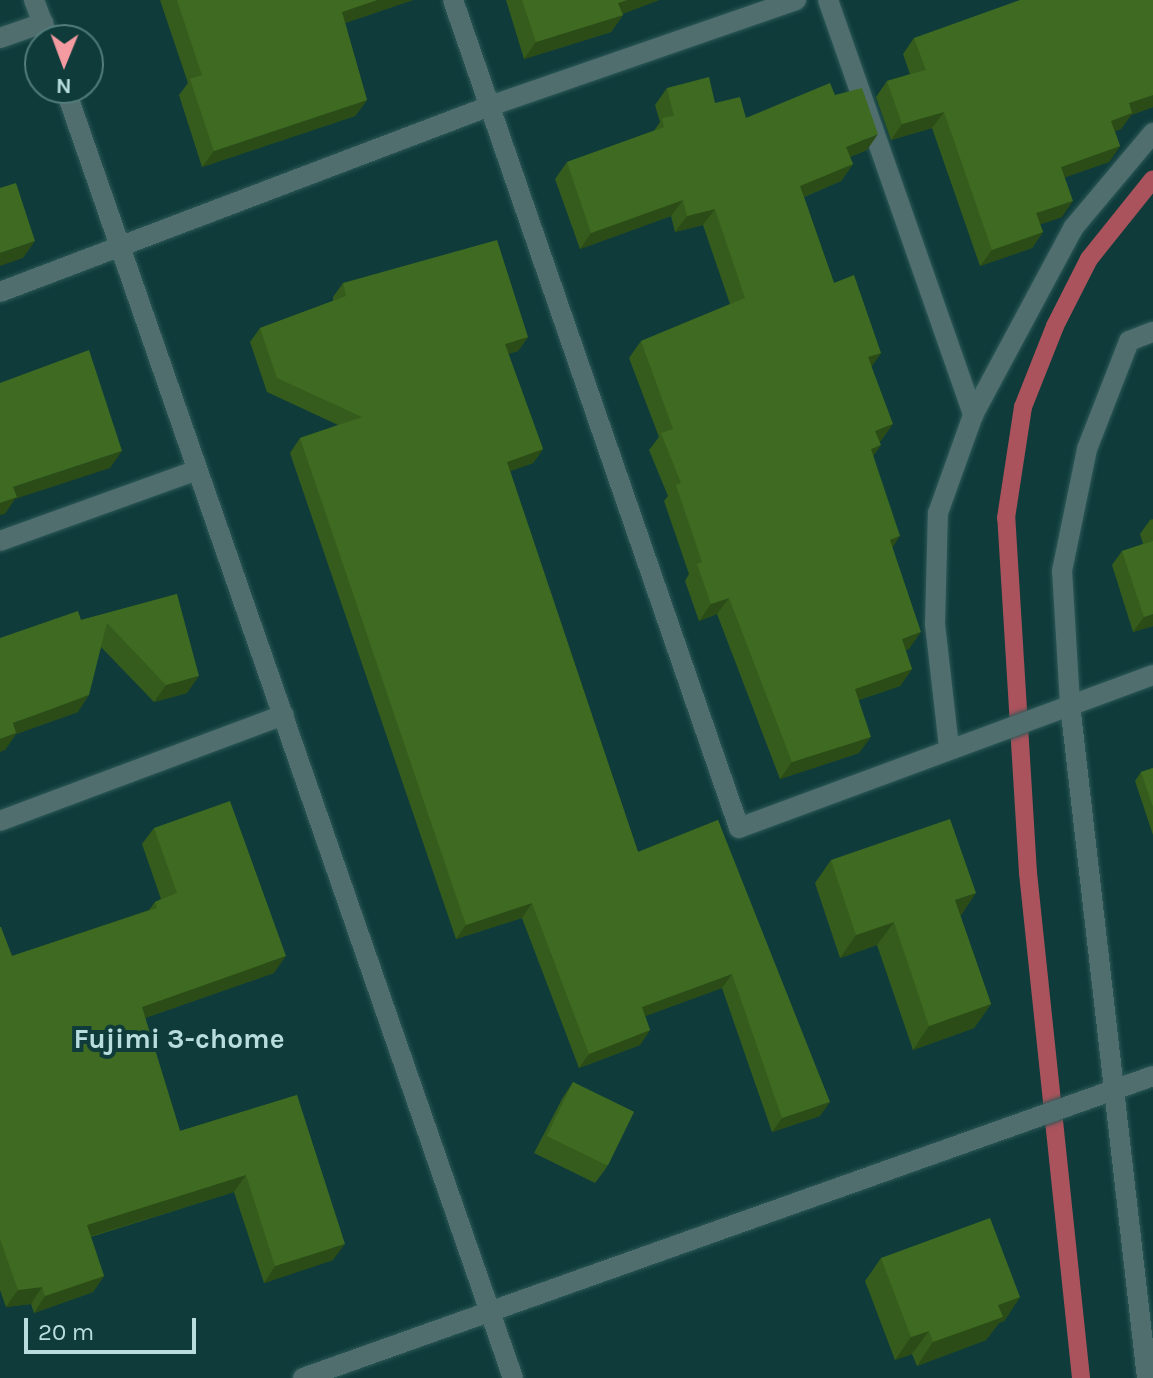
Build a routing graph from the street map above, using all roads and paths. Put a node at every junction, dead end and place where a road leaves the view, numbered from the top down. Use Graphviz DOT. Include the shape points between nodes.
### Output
graph roads {
  1 [pos="34,0"];
  2 [pos="453,0"];
  3 [pos="796,0"];
  4 [pos="828,0"];
  5 [pos="43,24"];
  6 [pos="24,34"];
  7 [pos="0,38"];
  8 [pos="70,104"];
  9 [pos="490,106"];
  10 [pos="1153,133"];
  11 [pos="119,247"];
  12 [pos="0,292"];
  13 [pos="1153,332"];
  14 [pos="973,415"];
  15 [pos="197,470"];
  16 [pos="0,541"];
  17 [pos="1153,675"];
  18 [pos="1070,704"];
  19 [pos="284,715"];
  20 [pos="949,747"];
  21 [pos="0,821"];
  22 [pos="1153,1076"];
  23 [pos="1114,1090"];
  24 [pos="490,1311"];
  25 [pos="303,1378"];
  26 [pos="513,1378"];
  27 [pos="1147,1378"];
  1 -- 5 [label="street"];
  2 -- 9 [label="street"];
  3 -- 9 [label="street"];
  4 -- 14 [label="street"];
  6 -- 7 [label="street"];
  8 -- 11 [label="street"];
  9 -- 11 [label="street"];
  9 -- 20 [label="street" via="739,828"];
  10 -- 14 [label="street" via="1074,227"];
  11 -- 12 [label="street"];
  11 -- 15 [label="street"];
  13 -- 18 [label="street" via="1129,341 1087,449 1062,571"];
  14 -- 20 [label="street" via="938,513 935,624"];
  15 -- 16 [label="street"];
  15 -- 19 [label="street"];
  17 -- 18 [label="street"];
  18 -- 20 [label="street"];
  18 -- 23 [label="street"];
  19 -- 21 [label="street"];
  19 -- 24 [label="street"];
  22 -- 23 [label="street"];
  23 -- 24 [label="street"];
  23 -- 27 [label="street"];
  24 -- 25 [label="street"];
  24 -- 26 [label="street"];
}
